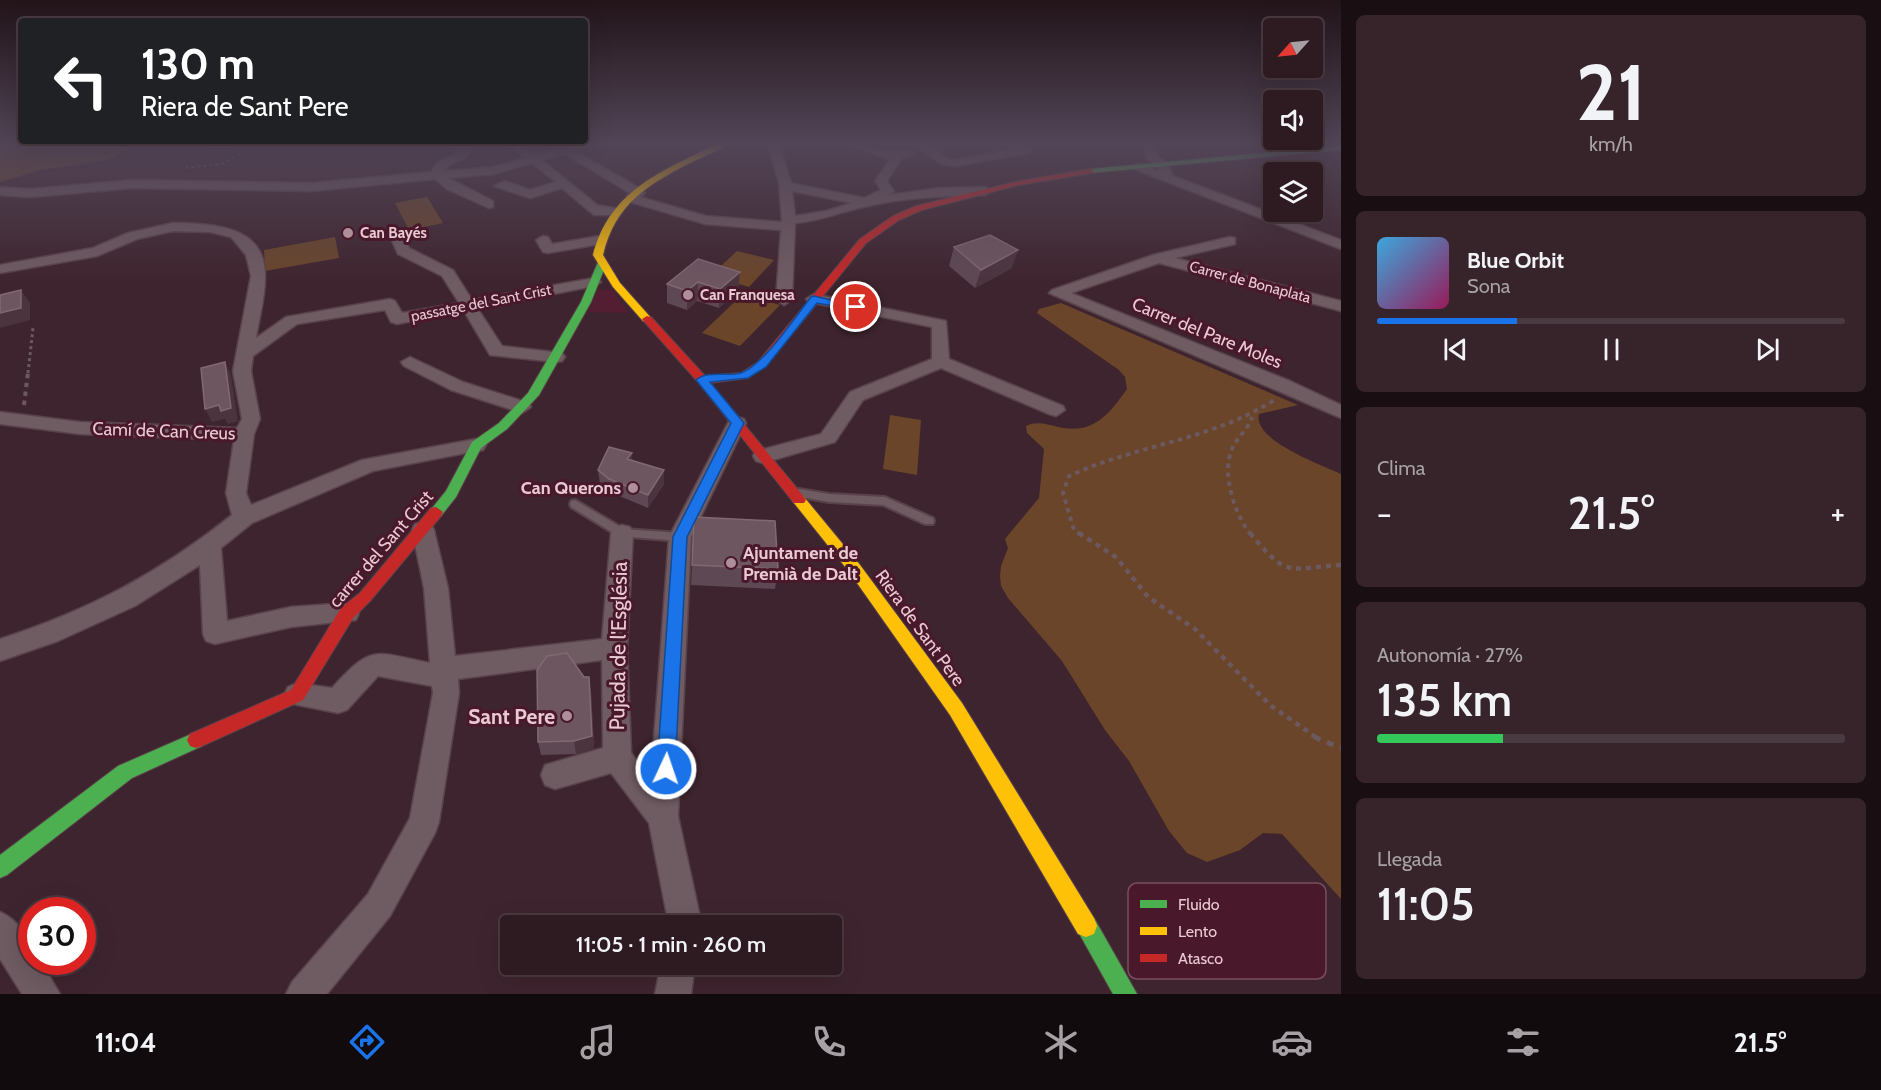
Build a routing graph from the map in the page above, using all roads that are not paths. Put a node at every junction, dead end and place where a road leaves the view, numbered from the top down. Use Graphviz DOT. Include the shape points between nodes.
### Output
graph roads {
  1 [pos="71,189"];
  2 [pos="458,189"];
  3 [pos="517,189"];
  4 [pos="544,189"];
  5 [pos="571,189"];
  6 [pos="625,189"];
  7 [pos="645,189"];
  8 [pos="787,189"];
  9 [pos="803,189"];
  10 [pos="887,189"];
  11 [pos="994,189"];
  12 [pos="1190,189"];
  13 [pos="0,191"];
  14 [pos="985,191"];
  15 [pos="635,196"];
  16 [pos="867,202"];
  17 [pos="489,204"];
  18 [pos="615,212"];
  19 [pos="788,224"];
  20 [pos="396,234"];
  21 [pos="543,240"];
  22 [pos="600,240"];
  23 [pos="1230,241"];
  24 [pos="1337,244"];
  25 [pos="1158,258"];
  26 [pos="1341,258"];
  27 [pos="602,262"];
  28 [pos="0,269"];
  29 [pos="594,282"];
  30 [pos="814,299"];
  31 [pos="784,300"];
  32 [pos="467,304"];
  33 [pos="1341,306"];
  34 [pos="245,354"];
  35 [pos="556,357"];
  36 [pos="941,362"];
  37 [pos="410,363"];
  38 [pos="702,380"];
  39 [pos="522,407"];
  40 [pos="1056,410"];
  41 [pos="1341,412"];
  42 [pos="0,418"];
  43 [pos="737,423"];
  44 [pos="244,434"];
  45 [pos="476,445"];
  46 [pos="763,456"];
  47 [pos="793,492"];
  48 [pos="574,504"];
  49 [pos="244,517"];
  50 [pos="929,521"];
  51 [pos="423,530"];
  52 [pos="622,532"];
  53 [pos="680,537"];
  54 [pos="210,544"];
  55 [pos="347,613"];
  56 [pos="614,648"];
  57 [pos="0,650"];
  58 [pos="445,673"];
  59 [pos="297,695"];
  60 [pos="617,758"];
  61 [pos="555,775"];
  62 [pos="663,816"];
  63 [pos="0,868"];
  64 [pos="684,915"];
  65 [pos="0,929"];
  66 [pos="676,975"];
  67 [pos="42,994"];
  68 [pos="304,994"];
  69 [pos="673,994"];
  70 [pos="1126,994"];
  1 -- 13 [label="street"];
  2 -- 17 [label="street"];
  3 -- 4 [label="street" via="530,194"];
  5 -- 18 [label="street" via="599,212"];
  6 -- 15 [label="street"];
  7 -- 15 [label="street"];
  8 -- 19 [label="street"];
  9 -- 16 [label="street"];
  10 -- 16 [label="street"];
  11 -- 14 [label="street"];
  12 -- 24 [label="street"];
  14 -- 16 [label="street" via="939,192"];
  14 -- 30 [label="street" via="937,201 896,218 862,241"];
  15 -- 18 [label="street"];
  15 -- 19 [label="street" via="705,220"];
  16 -- 19 [label="street" via="818,219"];
  18 -- 22 [label="street"];
  19 -- 31 [label="street"];
  20 -- 32 [label="street" via="403,251 448,273"];
  21 -- 22 [label="street" via="548,249"];
  22 -- 27 [label="street, Riera de Sant Pere" via="598,255"];
  23 -- 25 [label="street"];
  24 -- 26 [label="street"];
  25 -- 33 [label="street, Carrer de Bonaplata"];
  25 -- 41 [label="street, Carrer del Pare Moles" via="1058,293"];
  27 -- 29 [label="street, carrer del Sant Crist"];
  27 -- 38 [label="street, Riera de Sant Pere" via="616,285"];
  28 -- 34 [label="street" via="97,252 133,236 173,227 210,228 236,234 253,254 258,276"];
  29 -- 32 [label="street, passatge del Sant Crist"];
  29 -- 35 [label="street, carrer del Sant Crist"];
  30 -- 36 [label="street" via="940,324"];
  30 -- 38 [label="street" via="762,364 744,376"];
  32 -- 34 [label="street, passatge del Sant Crist" via="397,319 390,304 292,320"];
  32 -- 35 [label="street" via="496,351"];
  34 -- 44 [label="street" via="242,371 251,419"];
  35 -- 39 [label="street, carrer del Sant Crist"];
  36 -- 40 [label="street"];
  36 -- 46 [label="street" via="855,396 828,438"];
  37 -- 39 [label="street" via="457,386"];
  38 -- 43 [label="street, Riera de Sant Pere"];
  39 -- 45 [label="street, carrer del Sant Crist"];
  42 -- 44 [label="street, Camí de Can Creus" via="80,428"];
  43 -- 46 [label="street, Riera de Sant Pere"];
  43 -- 53 [label="street"];
  44 -- 49 [label="street, Camí de Can Creus" via="236,493"];
  45 -- 49 [label="street" via="369,465"];
  45 -- 51 [label="street, carrer del Sant Crist" via="451,494"];
  46 -- 47 [label="street, Riera de Sant Pere"];
  47 -- 50 [label="lane" via="885,501"];
  47 -- 70 [label="street, Riera de Sant Pere" via="855,569 956,709"];
  48 -- 52 [label="lane"];
  49 -- 54 [label="street"];
  51 -- 55 [label="street, carrer del Sant Crist"];
  51 -- 58 [label="street" via="436,588"];
  52 -- 53 [label="lane"];
  52 -- 56 [label="street, Pujada de l'Església"];
  53 -- 62 [label="street"];
  54 -- 55 [label="street" via="215,634 291,616"];
  54 -- 57 [label="street" via="127,599 49,634"];
  55 -- 59 [label="street, carrer del Sant Crist"];
  56 -- 58 [label="street"];
  56 -- 60 [label="street, Pujada de l'Església"];
  58 -- 59 [label="street" via="376,664 366,669 338,701"];
  58 -- 68 [label="street" via="446,693 424,822 379,905"];
  59 -- 63 [label="street" via="125,772"];
  60 -- 61 [label="street"];
  60 -- 62 [label="street"];
  62 -- 64 [label="street"];
  65 -- 67 [label="street"];
  66 -- 69 [label="street"];
}
